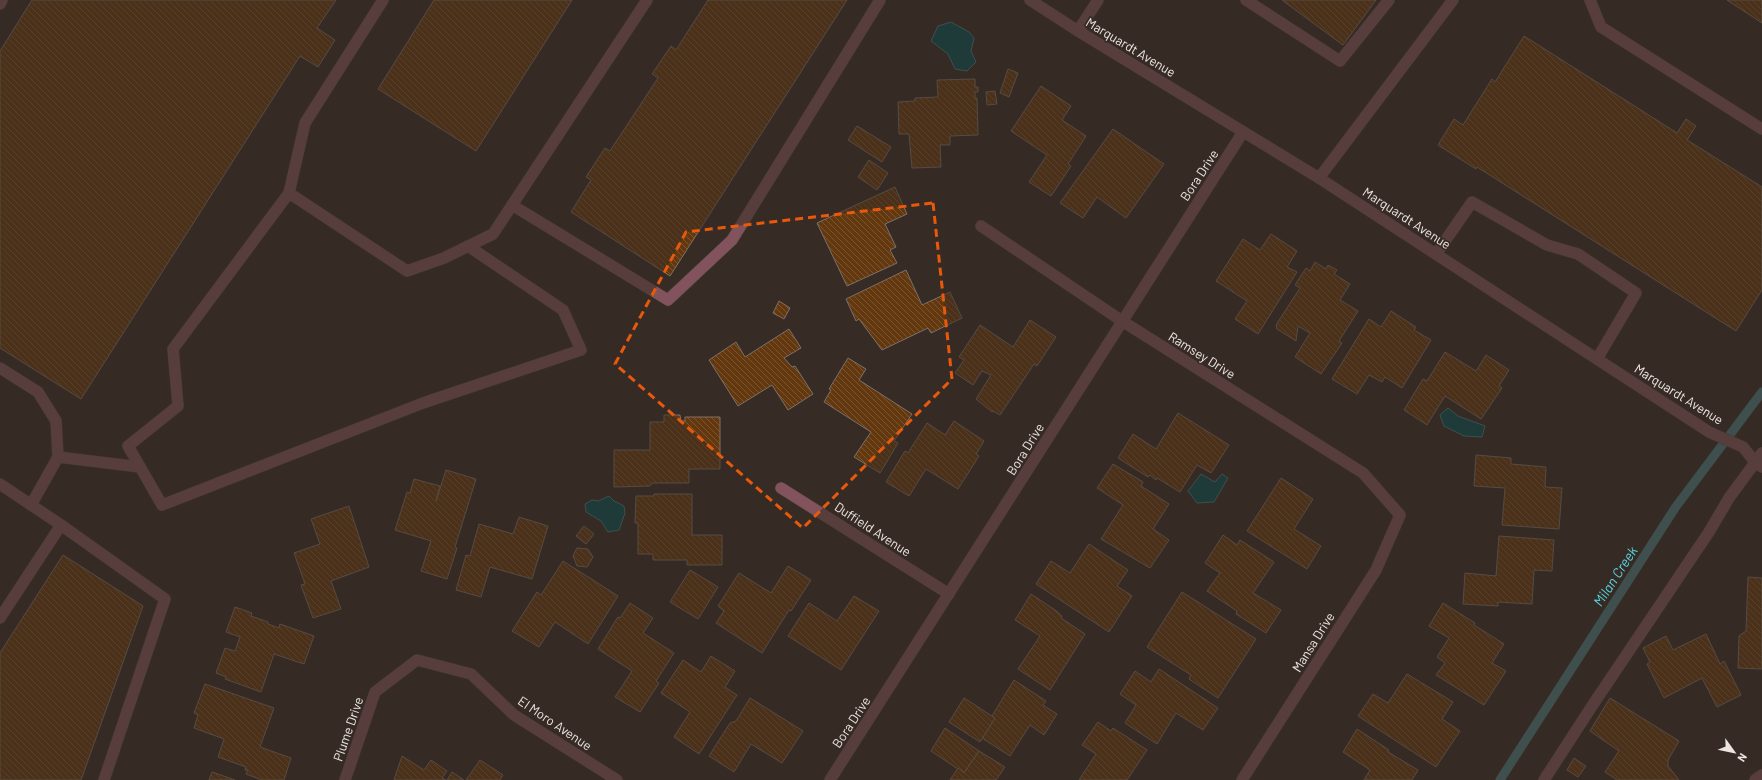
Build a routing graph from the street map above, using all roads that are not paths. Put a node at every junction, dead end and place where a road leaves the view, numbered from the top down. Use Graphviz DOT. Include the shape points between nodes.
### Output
graph roads {
  1 [pos="2,0"];
  2 [pos="383,0"];
  3 [pos="647,0"];
  4 [pos="880,0"];
  5 [pos="1030,0"];
  6 [pos="1098,0"];
  7 [pos="1246,0"];
  8 [pos="1389,0"];
  9 [pos="1453,0"];
  10 [pos="1590,0"];
  11 [pos="0,4"];
  12 [pos="1078,31"];
  13 [pos="1762,129"];
  14 [pos="1243,132"];
  15 [pos="1319,178"];
  16 [pos="289,193"];
  17 [pos="512,205"];
  18 [pos="981,226"];
  19 [pos="468,246"];
  20 [pos="1436,254"];
  21 [pos="1122,321"];
  22 [pos="1597,359"];
  23 [pos="0,368"];
  24 [pos="1762,452"];
  25 [pos="58,457"];
  26 [pos="1759,464"];
  27 [pos="140,467"];
  28 [pos="0,484"];
  29 [pos="781,488"];
  30 [pos="32,505"];
  31 [pos="1400,515"];
  32 [pos="61,525"];
  33 [pos="949,594"];
  34 [pos="0,618"];
  35 [pos="417,660"];
  36 [pos="1762,776"];
  37 [pos="104,780"];
  38 [pos="345,780"];
  39 [pos="617,780"];
  40 [pos="830,780"];
  41 [pos="1242,780"];
  42 [pos="1544,780"];
  43 [pos="1755,780"];
  1 -- 11 [label="street"];
  2 -- 16 [label="street" via="305,124"];
  3 -- 17 [label="street"];
  4 -- 17 [label="street" via="732,240 668,300"];
  5 -- 12 [label="street, Marquardt Avenue"];
  6 -- 12 [label="street"];
  7 -- 8 [label="street" via="1340,61"];
  9 -- 15 [label="street"];
  10 -- 13 [label="street" via="1601,27"];
  12 -- 14 [label="street, Marquardt Avenue"];
  14 -- 15 [label="street, Marquardt Avenue"];
  14 -- 21 [label="street, Bora Drive"];
  15 -- 20 [label="street, Marquardt Avenue"];
  16 -- 19 [label="street" via="407,271 444,258"];
  16 -- 27 [label="street" via="173,349 178,406 128,446"];
  17 -- 19 [label="street" via="493,234"];
  18 -- 21 [label="street, Ramsey Drive"];
  19 -- 27 [label="street" via="563,310 581,350 423,403 162,505"];
  20 -- 22 [label="street, Marquardt Avenue"];
  20 -- 22 [label="street" via="1472,202 1547,245 1578,254 1636,293"];
  21 -- 31 [label="street, Ramsey Drive" via="1362,473"];
  21 -- 33 [label="street, Bora Drive"];
  22 -- 26 [label="street, Marquardt Avenue" via="1709,432 1743,447"];
  23 -- 25 [label="street" via="38,392 56,421"];
  24 -- 26 [label="street"];
  25 -- 27 [label="street"];
  25 -- 30 [label="street"];
  26 -- 42 [label="street" via="1728,498 1709,532"];
  28 -- 30 [label="street"];
  29 -- 33 [label="street, Duffield Avenue"];
  30 -- 32 [label="street"];
  31 -- 41 [label="street, Mansa Drive" via="1376,570"];
  32 -- 34 [label="street"];
  32 -- 37 [label="street" via="165,599"];
  33 -- 40 [label="street, Bora Drive"];
  35 -- 38 [label="street, Plume Drive" via="375,692"];
  35 -- 39 [label="street, El Moro Avenue" via="471,674 514,715"];
  36 -- 43 [label="street"];
}
